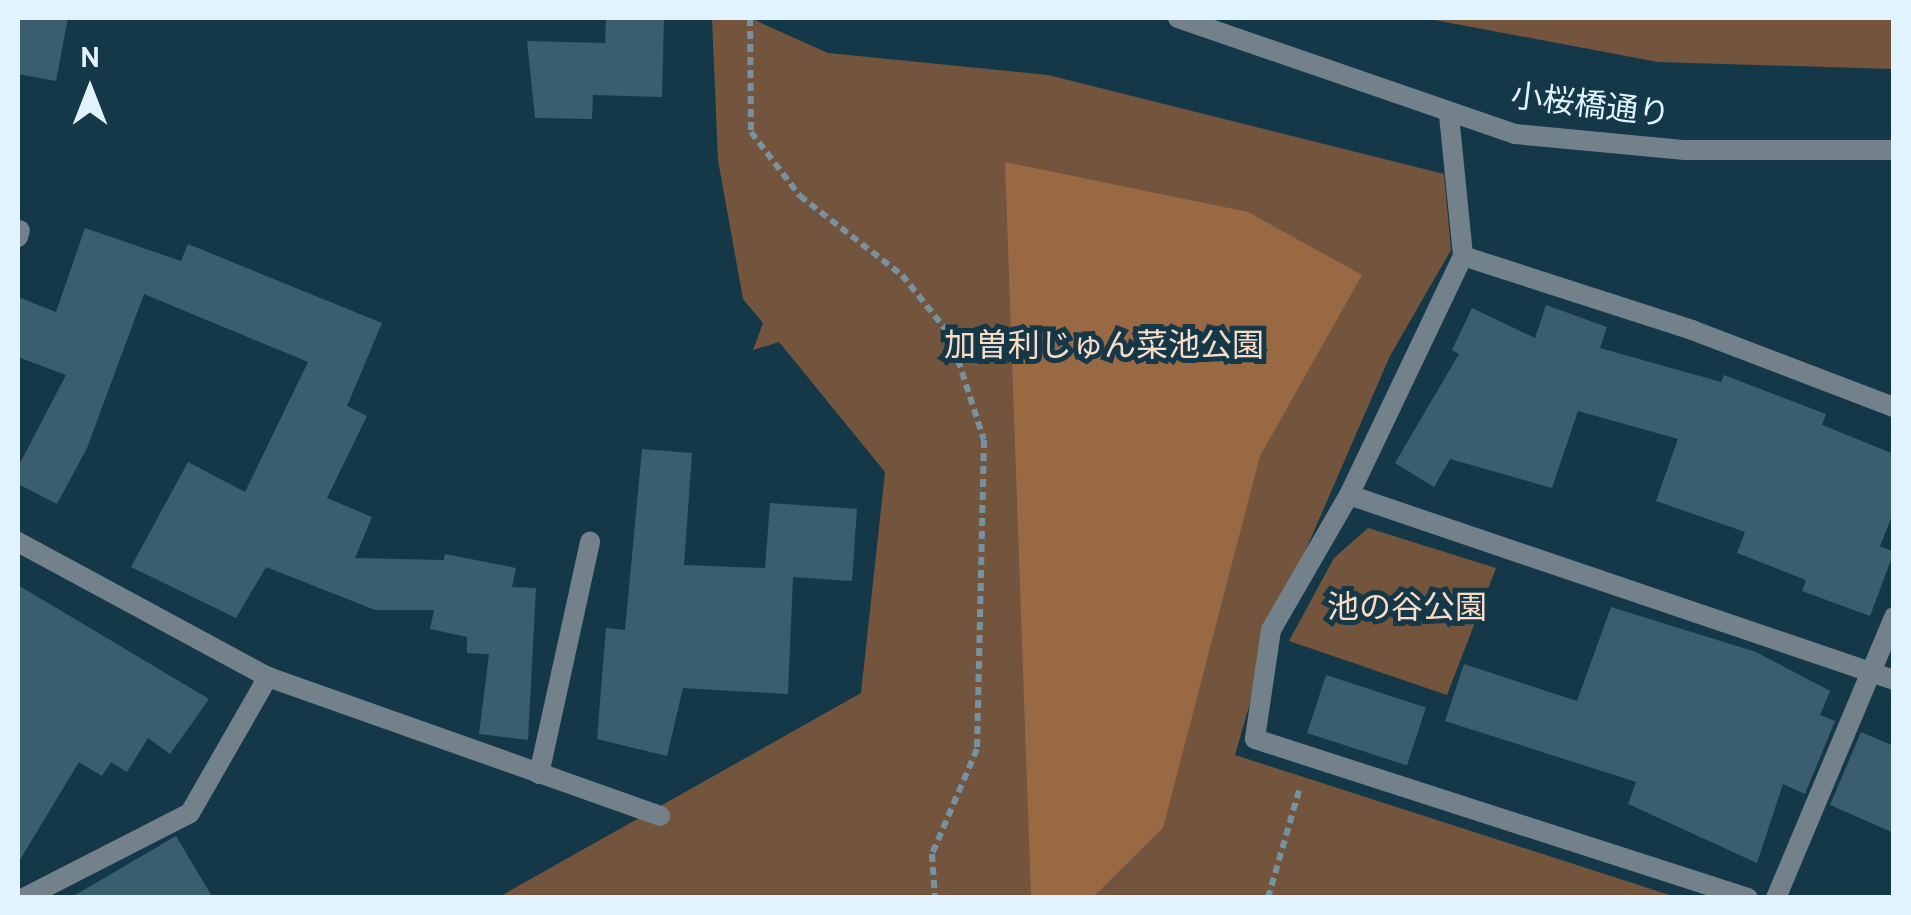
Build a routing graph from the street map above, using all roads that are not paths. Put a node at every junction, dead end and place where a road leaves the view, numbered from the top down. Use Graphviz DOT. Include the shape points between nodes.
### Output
graph roads {
  1 [pos="1178,18"];
  2 [pos="1450,115"];
  3 [pos="1894,150"];
  4 [pos="1463,256"];
  5 [pos="1894,408"];
  6 [pos="1348,496"];
  7 [pos="18,542"];
  8 [pos="590,542"];
  9 [pos="1894,617"];
  10 [pos="1872,668"];
  11 [pos="268,677"];
  12 [pos="1894,680"];
  13 [pos="539,774"];
  14 [pos="660,816"];
  15 [pos="24,898"];
  16 [pos="1748,898"];
  17 [pos="1776,898"];
  1 -- 2 [label="street, 小桜橋通り"];
  2 -- 3 [label="street, 小桜橋通り" via="1515,134 1686,150"];
  2 -- 4 [label="street"];
  4 -- 5 [label="street" via="1692,330"];
  4 -- 6 [label="street"];
  6 -- 10 [label="street"];
  6 -- 16 [label="street" via="1271,630 1255,739"];
  7 -- 11 [label="street"];
  8 -- 13 [label="street"];
  9 -- 10 [label="street"];
  10 -- 12 [label="street"];
  10 -- 17 [label="street"];
  11 -- 13 [label="street"];
  11 -- 15 [label="street" via="190,813"];
  13 -- 14 [label="street"];
}
